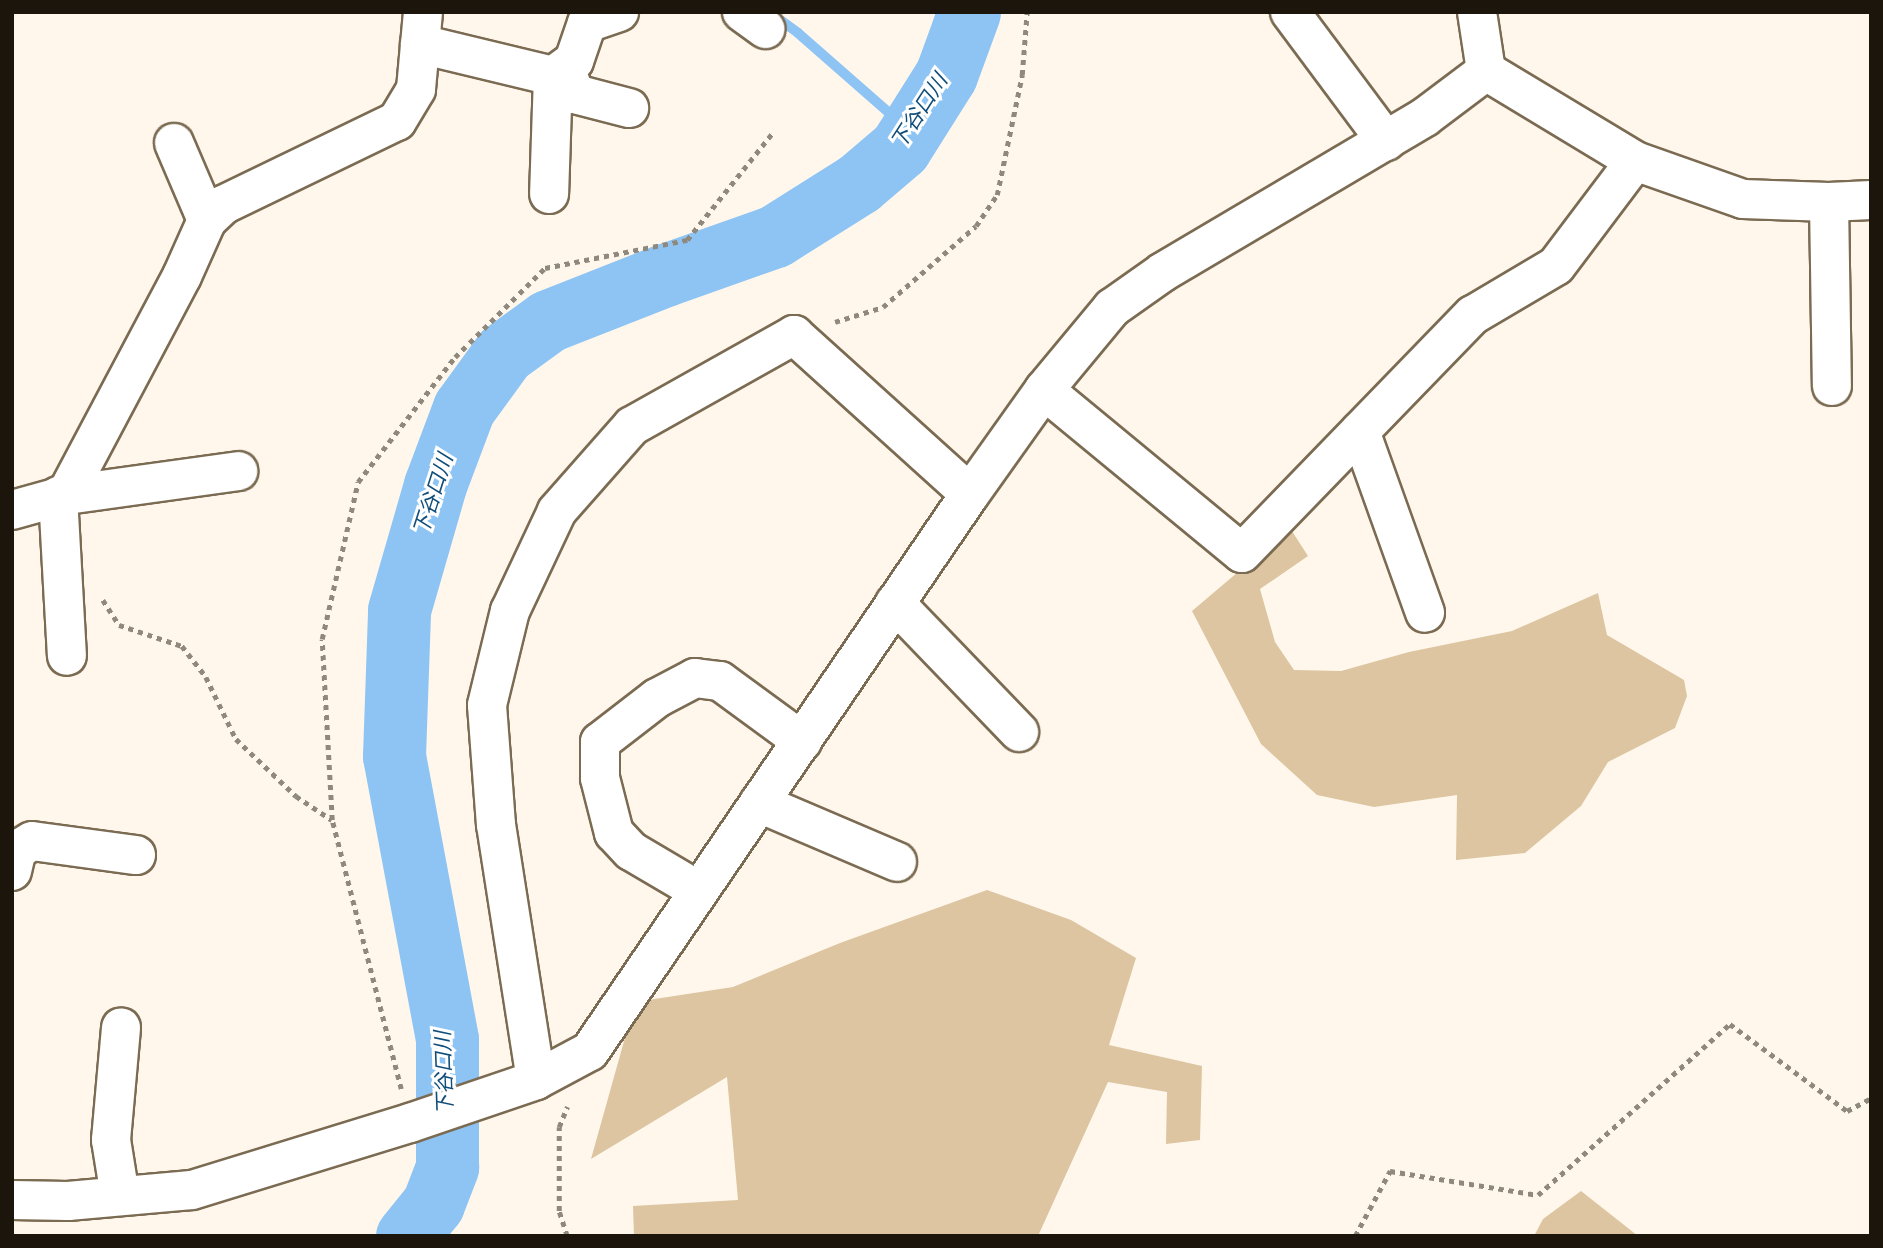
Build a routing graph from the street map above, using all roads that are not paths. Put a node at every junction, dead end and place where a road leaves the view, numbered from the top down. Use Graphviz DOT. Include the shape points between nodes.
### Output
graph roads {
  1 [pos="619,12"];
  2 [pos="1290,12"];
  3 [pos="1477,12"];
  4 [pos="421,28"];
  5 [pos="1486,71"];
  6 [pos="559,72"];
  7 [pos="629,108"];
  8 [pos="1386,141"];
  9 [pos="174,143"];
  10 [pos="1635,161"];
  11 [pos="549,194"];
  12 [pos="1871,200"];
  13 [pos="1829,202"];
  14 [pos="207,220"];
  15 [pos="1832,386"];
  16 [pos="1044,390"];
  17 [pos="1360,431"];
  18 [pos="238,471"];
  19 [pos="970,494"];
  20 [pos="62,496"];
  21 [pos="12,510"];
  22 [pos="895,603"];
  23 [pos="1425,613"];
  24 [pos="67,656"];
  25 [pos="1019,732"];
  26 [pos="802,741"];
  27 [pos="759,803"];
  28 [pos="136,855"];
  29 [pos="897,862"];
  30 [pos="12,871"];
  31 [pos="699,891"];
  32 [pos="121,1027"];
  33 [pos="536,1080"];
  34 [pos="120,1196"];
  35 [pos="12,1200"];
  1 -- 6 [label="street" via="587,23 574,61"];
  2 -- 8 [label="street"];
  3 -- 5 [label="street"];
  4 -- 6 [label="street"];
  4 -- 14 [label="street" via="416,89 397,121 223,205"];
  5 -- 8 [label="street"];
  5 -- 10 [label="street"];
  6 -- 7 [label="street" via="575,94"];
  6 -- 11 [label="street"];
  8 -- 16 [label="street" via="1163,272 1112,308"];
  9 -- 14 [label="street"];
  10 -- 13 [label="street" via="1744,199"];
  10 -- 17 [label="street" via="1556,266 1473,315"];
  12 -- 13 [label="street"];
  13 -- 15 [label="street"];
  14 -- 20 [label="street" via="182,276"];
  16 -- 17 [label="street" via="1242,553"];
  16 -- 19 [label="street"];
  17 -- 23 [label="street"];
  18 -- 20 [label="street"];
  19 -- 22 [label="street"];
  19 -- 33 [label="street" via="794,335 632,426 557,511 510,611 487,705 496,825"];
  20 -- 21 [label="street"];
  20 -- 24 [label="street"];
  22 -- 25 [label="street"];
  22 -- 26 [label="street"];
  26 -- 27 [label="street"];
  26 -- 31 [label="street" via="720,681 695,678 657,698 600,741 600,778 614,833 631,851"];
  27 -- 29 [label="street"];
  27 -- 31 [label="street"];
  28 -- 30 [label="street" via="32,841 17,850"];
  31 -- 33 [label="street" via="590,1051"];
  32 -- 34 [label="street" via="111,1140"];
  33 -- 34 [label="street" via="192,1190"];
  34 -- 35 [label="street"];
}
